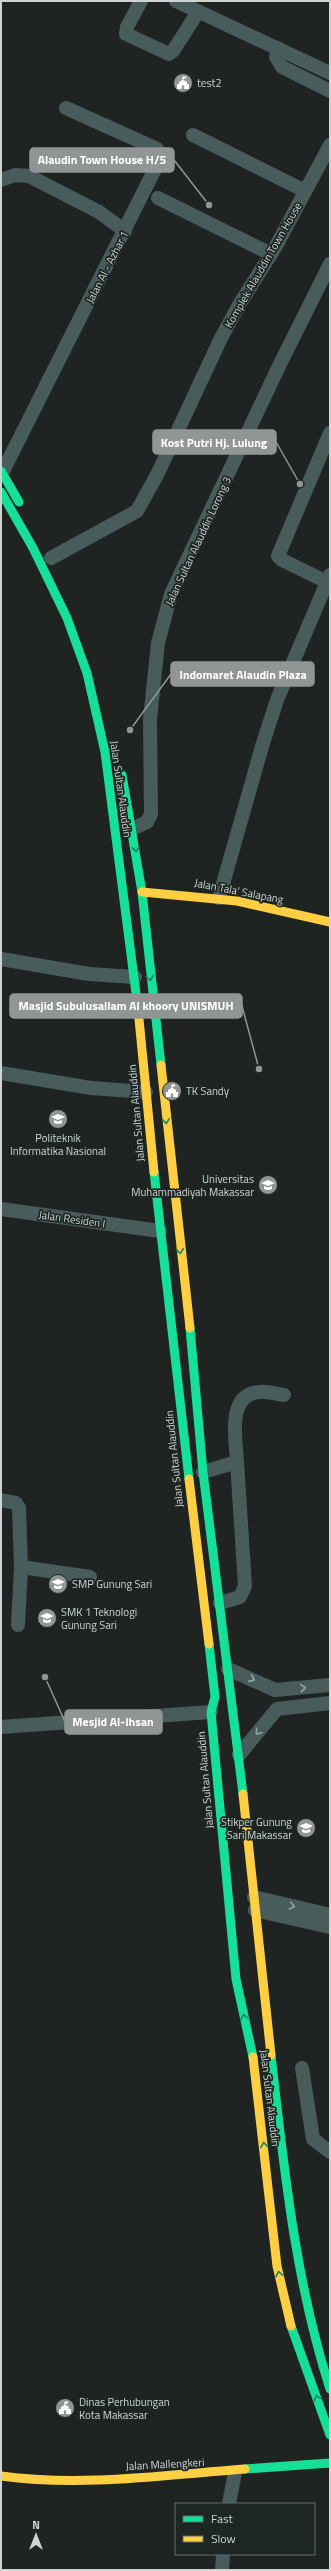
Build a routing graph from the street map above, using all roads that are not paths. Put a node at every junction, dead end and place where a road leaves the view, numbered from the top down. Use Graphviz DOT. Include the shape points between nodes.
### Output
graph roads {
  1 [pos="141,1"];
  2 [pos="176,1"];
  3 [pos="198,12"];
  4 [pos="278,48"];
  5 [pos="330,73"];
  6 [pos="330,91"];
  7 [pos="66,108"];
  8 [pos="193,135"];
  9 [pos="330,145"];
  10 [pos="1,180"];
  11 [pos="305,191"];
  12 [pos="158,198"];
  13 [pos="125,232"];
  14 [pos="271,254"];
  15 [pos="330,264"];
  16 [pos="330,433"];
  17 [pos="2,472"];
  18 [pos="1,493"];
  19 [pos="24,510"];
  20 [pos="52,559"];
  21 [pos="329,578"];
  22 [pos="118,749"];
  23 [pos="105,752"];
  24 [pos="120,764"];
  25 [pos="132,829"];
  26 [pos="142,892"];
  27 [pos="219,898"];
  28 [pos="330,922"];
  29 [pos="1,959"];
  30 [pos="135,977"];
  31 [pos="1,1073"];
  32 [pos="146,1092"];
  33 [pos="1,1209"];
  34 [pos="160,1231"];
  35 [pos="191,1332"];
  36 [pos="173,1335"];
  37 [pos="284,1395"];
  38 [pos="237,1462"];
  39 [pos="203,1472"];
  40 [pos="1,1500"];
  41 [pos="21,1567"];
  42 [pos="90,1577"];
  43 [pos="220,1603"];
  44 [pos="18,1625"];
  45 [pos="228,1668"];
  46 [pos="330,1685"];
  47 [pos="275,1690"];
  48 [pos="330,1703"];
  49 [pos="277,1709"];
  50 [pos="210,1712"];
  51 [pos="1,1727"];
  52 [pos="239,1755"];
  53 [pos="254,1903"];
  54 [pos="330,1915"];
  55 [pos="330,1927"];
  56 [pos="271,2063"];
  57 [pos="254,2064"];
  58 [pos="302,2068"];
  59 [pos="330,2152"];
  60 [pos="330,2389"];
  61 [pos="330,2435"];
  62 [pos="330,2463"];
  63 [pos="235,2472"];
  64 [pos="1,2476"];
  65 [pos="229,2503"];
  66 [pos="223,2555"];
  67 [pos="222,2570"];
  1 -- 3 [label="street" via="126,34 169,54 174,51"];
  2 -- 3 [label="street"];
  3 -- 4 [label="street"];
  4 -- 5 [label="street"];
  4 -- 6 [label="street" via="276,57 282,67"];
  7 -- 13 [label="street, Jalan Al - Azhar 1" via="157,149 159,161"];
  8 -- 11 [label="street, Komplek Alauddin Town House"];
  9 -- 11 [label="street, Komplek Alauddin Town House"];
  10 -- 13 [label="street" via="15,175 29,176 99,212"];
  11 -- 14 [label="street, Komplek Alauddin Town House"];
  12 -- 14 [label="street"];
  13 -- 17 [label="street, Jalan Al - Azhar 1"];
  14 -- 20 [label="street, Komplek Alauddin Town House" via="221,338 158,473 137,511"];
  15 -- 25 [label="street, Jalan Sultan Alauddin Lorong 3" via="171,594 158,643 150,719 151,814 147,822"];
  16 -- 21 [label="street" via="278,556 282,560"];
  17 -- 19 [label="main road"];
  18 -- 23 [label="main road, Jalan Sultan Alauddin" via="33,548 67,618 87,674"];
  21 -- 27 [label="street" via="262,742"];
  22 -- 23 [label="main road"];
  23 -- 30 [label="main road, Jalan Sultan Alauddin" via="123,904"];
  24 -- 25 [label="main road, Jalan Sultan Alauddin"];
  25 -- 26 [label="main road, Jalan Sultan Alauddin, one-way"];
  26 -- 27 [label="main road, Jalan Tala' Salapang" via="184,893"];
  26 -- 35 [label="main road, Jalan Sultan Alauddin, one-way"];
  27 -- 28 [label="main road, Jalan Tala' Salapang"];
  29 -- 30 [label="street" via="89,974"];
  30 -- 32 [label="main road, Jalan Sultan Alauddin"];
  31 -- 32 [label="street" via="91,1088"];
  32 -- 34 [label="main road, Jalan Sultan Alauddin"];
  33 -- 34 [label="street, Jalan Residen I"];
  34 -- 36 [label="main road, Jalan Sultan Alauddin"];
  35 -- 36 [label="main road"];
  35 -- 39 [label="main road, Jalan Sultan Alauddin"];
  36 -- 50 [label="main road, Jalan Sultan Alauddin" via="199,1581 215,1697"];
  37 -- 38 [label="street" via="260,1392 240,1404 235,1413"];
  38 -- 39 [label="street"];
  38 -- 43 [label="street" via="245,1586 240,1597"];
  39 -- 43 [label="main road, Jalan Sultan Alauddin"];
  40 -- 41 [label="street" via="18,1505"];
  41 -- 42 [label="street"];
  41 -- 44 [label="street"];
  43 -- 45 [label="main road, Jalan Sultan Alauddin"];
  45 -- 47 [label="street, one-way"];
  45 -- 52 [label="main road, Jalan Sultan Alauddin"];
  47 -- 46 [label="street, one-way"];
  47 -- 49 [label="street"];
  48 -- 49 [label="street"];
  49 -- 52 [label="street, one-way"];
  50 -- 51 [label="street"];
  57 -- 50 [label="main road, Jalan Sultan Alauddin, one-way" via="236,1979"];
  52 -- 53 [label="main road, Jalan Sultan Alauddin"];
  53 -- 54 [label="street, one-way"];
  53 -- 55 [label="street"];
  53 -- 56 [label="main road, Jalan Sultan Alauddin"];
  56 -- 57 [label="main road"];
  56 -- 60 [label="main road, Jalan Sultan Alauddin" via="290,2222 313,2334"];
  61 -- 57 [label="main road, Jalan Sultan Alauddin, one-way" via="288,2317 277,2266"];
  58 -- 59 [label="street" via="313,2139"];
  62 -- 63 [label="main road, Jalan Mallengkeri"];
  63 -- 64 [label="main road, Jalan Mallengkeri" via="39,2481"];
  63 -- 65 [label="street"];
  66 -- 67 [label="street"];
}
